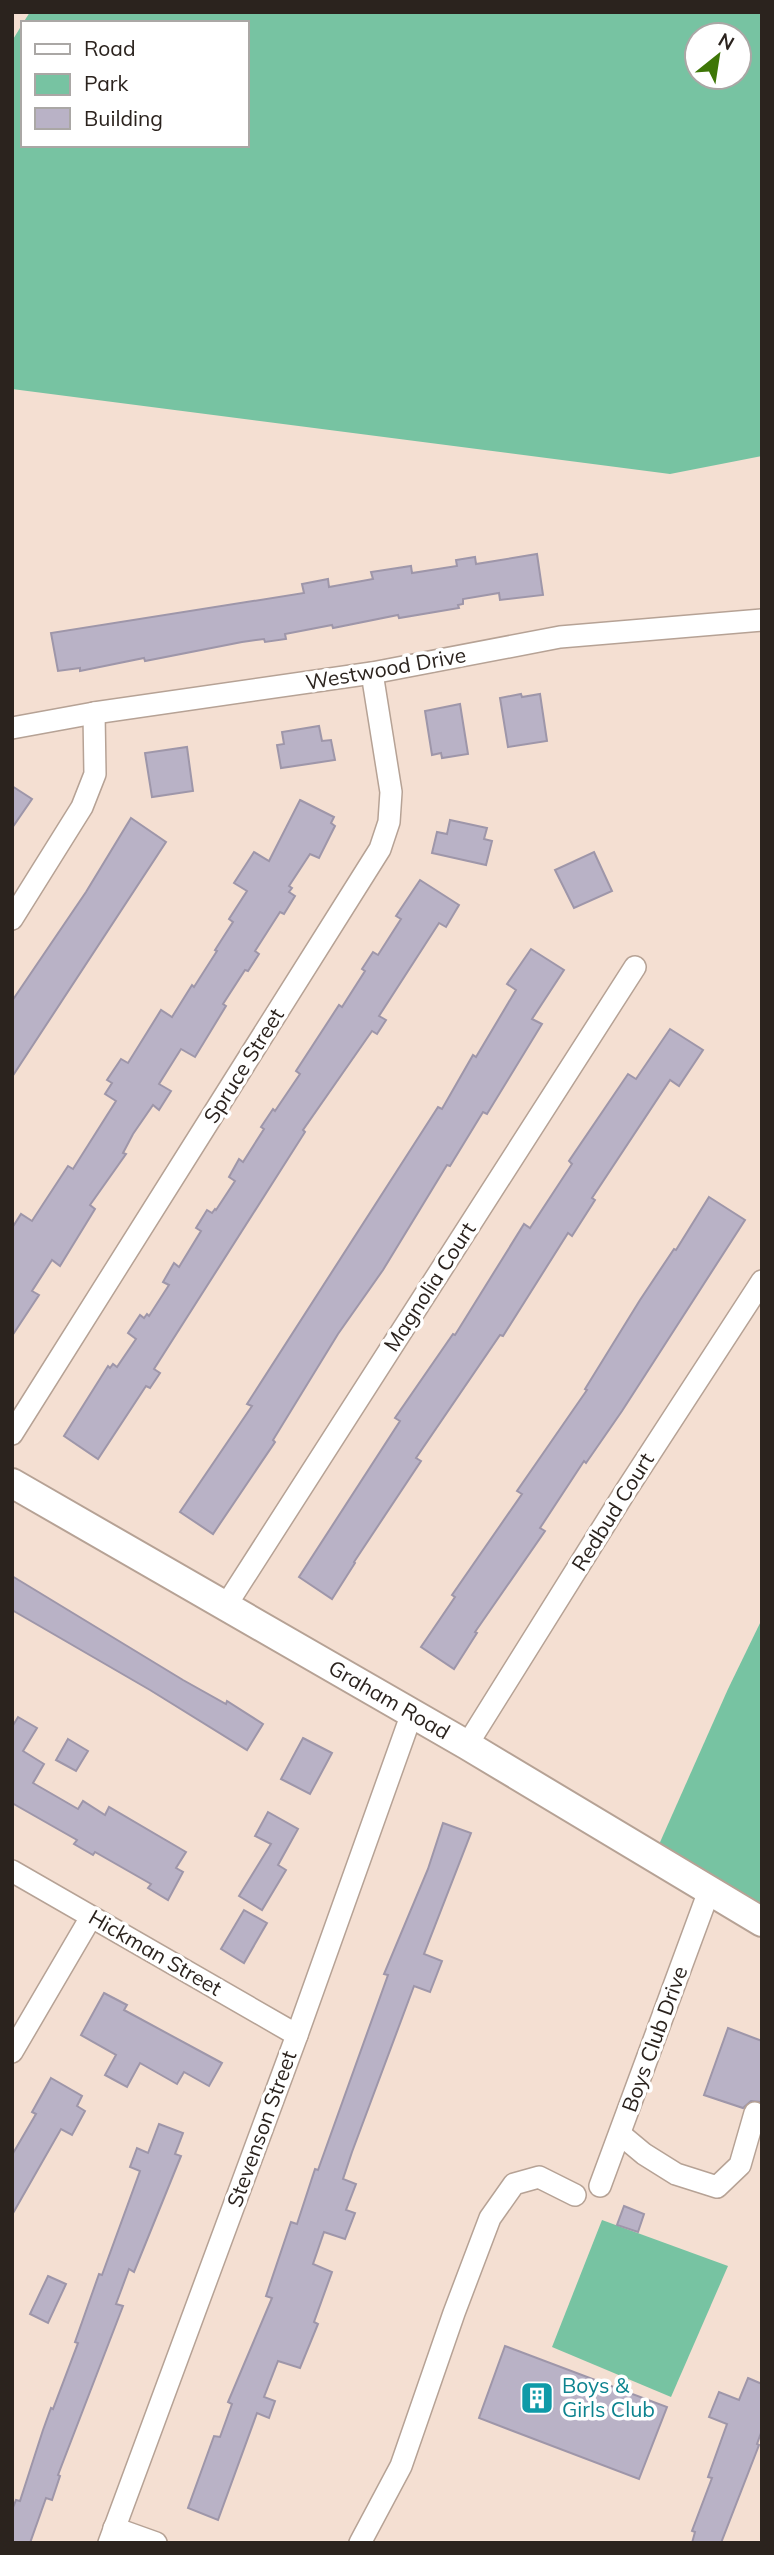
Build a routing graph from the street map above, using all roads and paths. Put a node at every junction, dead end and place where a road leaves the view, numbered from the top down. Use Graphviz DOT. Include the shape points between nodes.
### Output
graph roads {
  1 [pos="762,620"];
  2 [pos="372,673"];
  3 [pos="94,713"];
  4 [pos="12,729"];
  5 [pos="12,919"];
  6 [pos="635,967"];
  7 [pos="762,1281"];
  8 [pos="12,1434"];
  9 [pos="12,1483"];
  10 [pos="225,1607"];
  11 [pos="412,1713"];
  12 [pos="467,1745"];
  13 [pos="12,1871"];
  14 [pos="709,1891"];
  15 [pos="91,1917"];
  16 [pos="762,1923"];
  17 [pos="297,2035"];
  18 [pos="12,2052"];
  19 [pos="755,2113"];
  20 [pos="620,2134"];
  21 [pos="600,2186"];
  22 [pos="575,2195"];
  23 [pos="111,2535"];
  24 [pos="156,2543"];
  25 [pos="360,2543"];
  1 -- 2 [label="street, Westwood Drive" via="560,637"];
  2 -- 3 [label="street, Westwood Drive"];
  2 -- 8 [label="street, Spruce Street" via="391,792 389,821 380,849"];
  3 -- 4 [label="street, Westwood Drive"];
  3 -- 5 [label="street" via="95,774 82,807"];
  6 -- 10 [label="street, Magnolia Court"];
  7 -- 12 [label="street, Redbud Court"];
  9 -- 10 [label="main road, Graham Road"];
  10 -- 11 [label="main road, Graham Road"];
  11 -- 12 [label="main road, Graham Road"];
  11 -- 17 [label="street, Stevenson Street"];
  12 -- 14 [label="main road, Graham Road"];
  13 -- 15 [label="street, Hickman Street"];
  14 -- 16 [label="main road, Graham Road"];
  14 -- 20 [label="street, Boys Club Drive"];
  15 -- 17 [label="street, Hickman Street"];
  15 -- 18 [label="street"];
  17 -- 23 [label="street, Stevenson Street"];
  19 -- 20 [label="street" via="740,2165 717,2187 676,2174"];
  20 -- 21 [label="street, Boys Club Drive"];
  22 -- 25 [label="street" via="539,2177 514,2185 490,2218 401,2466"];
  23 -- 24 [label="street"];
}
